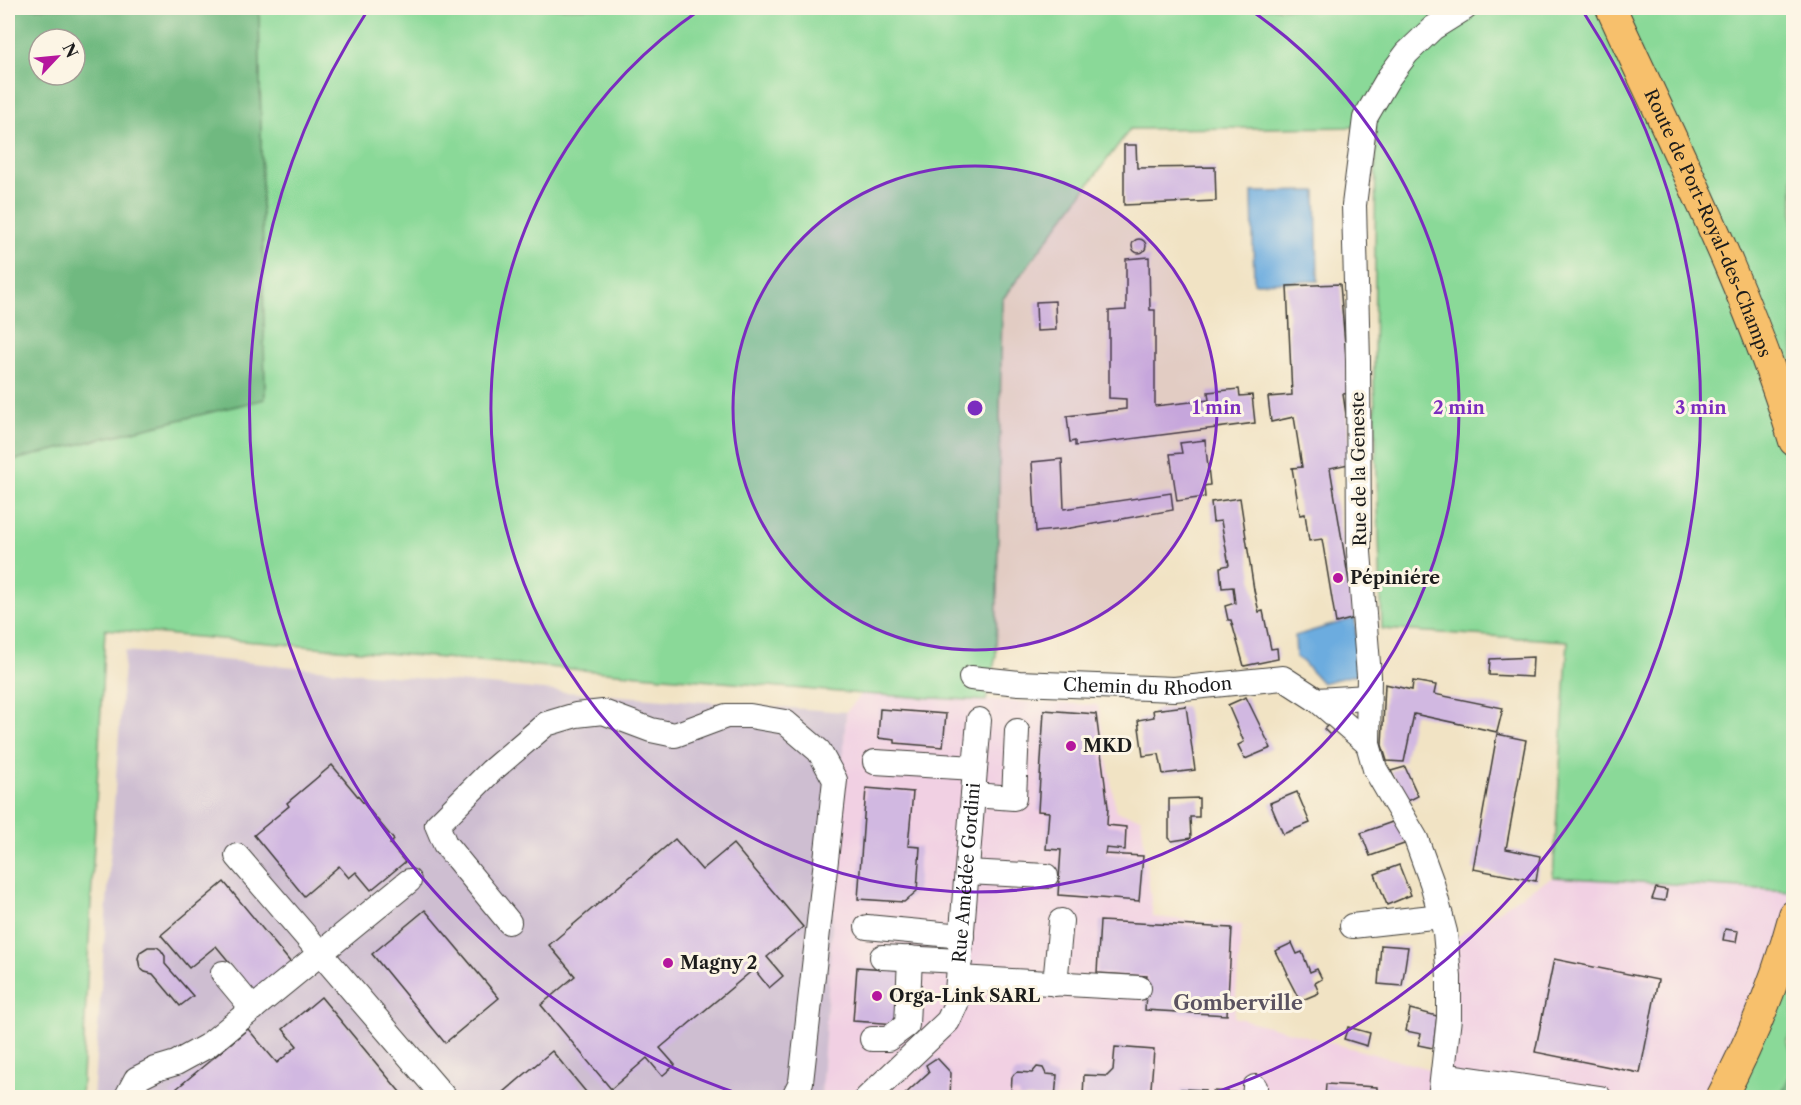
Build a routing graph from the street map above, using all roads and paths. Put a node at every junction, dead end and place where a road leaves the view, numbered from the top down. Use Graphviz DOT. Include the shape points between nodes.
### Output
graph roads {
  1 [pos="1465,8"];
  2 [pos="1611,8"];
  3 [pos="1794,441"];
  4 [pos="971,678"];
  5 [pos="1368,697"];
  6 [pos="1317,700"];
  7 [pos="979,720"];
  8 [pos="1017,731"];
  9 [pos="1368,744"];
  10 [pos="875,762"];
  11 [pos="975,768"];
  12 [pos="973,795"];
  13 [pos="237,856"];
  14 [pos="967,872"];
  15 [pos="1046,876"];
  16 [pos="409,881"];
  17 [pos="1441,916"];
  18 [pos="1061,921"];
  19 [pos="1793,921"];
  20 [pos="509,922"];
  21 [pos="1352,926"];
  22 [pos="867,927"];
  23 [pos="962,936"];
  24 [pos="321,954"];
  25 [pos="882,957"];
  26 [pos="910,958"];
  27 [pos="959,970"];
  28 [pos="223,974"];
  29 [pos="1055,984"];
  30 [pos="1139,988"];
  31 [pos="253,1009"];
  32 [pos="872,1039"];
  33 [pos="1442,1086"];
  34 [pos="126,1098"];
  35 [pos="445,1098"];
  36 [pos="793,1098"];
  37 [pos="867,1098"];
  38 [pos="1600,1098"];
  39 [pos="1721,1098"];
  1 -- 5 [label="street, Rue de la Geneste" via="1433,28 1389,77 1365,118 1359,155 1354,205 1359,552 1369,657"];
  2 -- 3 [label="main road, Route de Port-Royal-des-Champs" via="1736,282 1764,349"];
  4 -- 6 [label="street, Chemin du Rhodon" via="1174,689 1283,678"];
  5 -- 6 [label="street"];
  5 -- 9 [label="street, Rue de la Geneste"];
  6 -- 9 [label="street, Chemin du Rhodon"];
  7 -- 11 [label="street, Rue Amédée Gordini"];
  8 -- 12 [label="street" via="1014,798"];
  9 -- 17 [label="street, Rue de la Geneste" via="1375,769 1416,839"];
  10 -- 11 [label="street"];
  11 -- 12 [label="street, Rue Amédée Gordini"];
  12 -- 14 [label="street, Rue Amédée Gordini"];
  13 -- 24 [label="street"];
  14 -- 15 [label="street"];
  14 -- 23 [label="street, Rue Amédée Gordini"];
  16 -- 24 [label="street"];
  17 -- 21 [label="street"];
  17 -- 33 [label="street, Rue de la Geneste" via="1449,977"];
  18 -- 29 [label="street"];
  19 -- 39 [label="main road" via="1760,1017"];
  20 -- 36 [label="street" via="445,844 437,825 546,724 603,712 675,735 726,716 785,722 819,751 835,780 801,1082"];
  22 -- 23 [label="street"];
  23 -- 27 [label="street, Rue Amédée Gordini"];
  24 -- 31 [label="street"];
  24 -- 35 [label="street"];
  25 -- 26 [label="street"];
  26 -- 27 [label="street"];
  26 -- 32 [label="street" via="907,1024 888,1039"];
  27 -- 29 [label="street"];
  27 -- 37 [label="street, Rue Amédée Gordini" via="956,1004 948,1021"];
  28 -- 31 [label="street"];
  29 -- 30 [label="street"];
  31 -- 34 [label="street" via="207,1046 136,1079"];
  33 -- 38 [label="street"];
}
